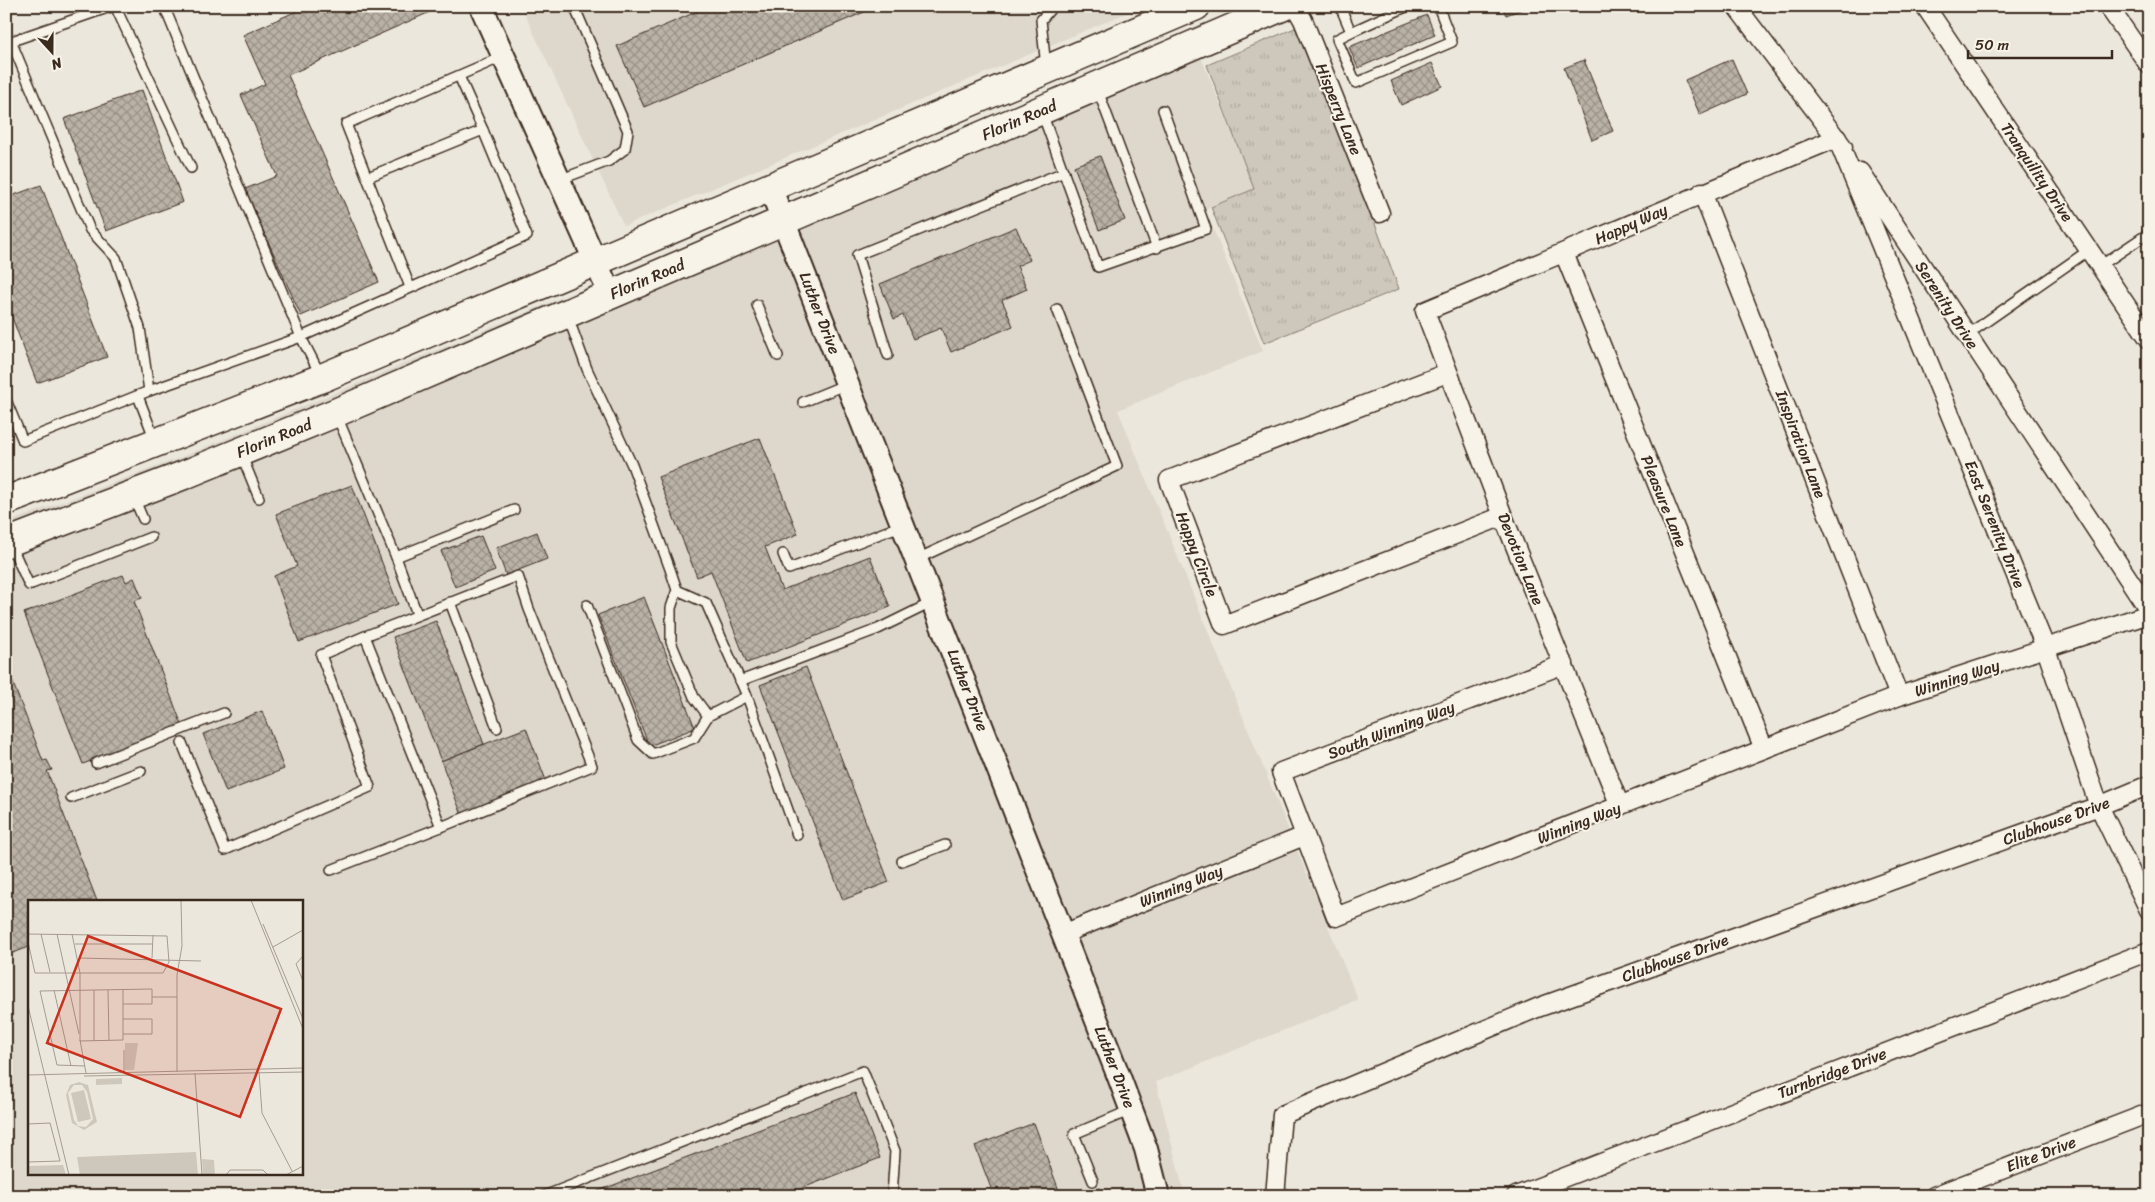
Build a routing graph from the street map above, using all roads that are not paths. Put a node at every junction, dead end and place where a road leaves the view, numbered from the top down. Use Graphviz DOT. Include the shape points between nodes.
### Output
graph roads {
  1 [pos="114,6"];
  2 [pos="164,6"];
  3 [pos="481,6"];
  4 [pos="574,6"];
  5 [pos="1052,6"];
  6 [pos="1196,6"];
  7 [pos="1284,6"];
  8 [pos="1295,6"];
  9 [pos="1340,6"];
  10 [pos="1408,6"];
  11 [pos="1438,6"];
  12 [pos="1736,6"];
  13 [pos="1925,6"];
  14 [pos="2108,6"];
  15 [pos="1351,32"];
  16 [pos="9,42"];
  17 [pos="504,57"];
  18 [pos="2149,65"];
  19 [pos="1046,70"];
  20 [pos="460,76"];
  21 [pos="1097,87"];
  22 [pos="1042,110"];
  23 [pos="1162,110"];
  24 [pos="483,130"];
  25 [pos="1837,138"];
  26 [pos="191,168"];
  27 [pos="1064,172"];
  28 [pos="368,177"];
  29 [pos="559,180"];
  30 [pos="770,187"];
  31 [pos="1702,192"];
  32 [pos="1380,213"];
  33 [pos="784,221"];
  34 [pos="2149,233"];
  35 [pos="1157,248"];
  36 [pos="2089,250"];
  37 [pos="1564,253"];
  38 [pos="594,261"];
  39 [pos="2100,266"];
  40 [pos="410,287"];
  41 [pos="610,294"];
  42 [pos="757,305"];
  43 [pos="1057,310"];
  44 [pos="1424,310"];
  45 [pos="567,313"];
  46 [pos="1967,334"];
  47 [pos="301,337"];
  48 [pos="2149,338"];
  49 [pos="888,355"];
  50 [pos="778,356"];
  51 [pos="1447,373"];
  52 [pos="322,378"];
  53 [pos="848,384"];
  54 [pos="149,391"];
  55 [pos="138,396"];
  56 [pos="6,400"];
  57 [pos="803,402"];
  58 [pos="335,412"];
  59 [pos="156,442"];
  60 [pos="240,452"];
  61 [pos="112,460"];
  62 [pos="259,498"];
  63 [pos="6,502"];
  64 [pos="514,510"];
  65 [pos="1503,516"];
  66 [pos="903,525"];
  67 [pos="151,537"];
  68 [pos="8,543"];
  69 [pos="782,554"];
  70 [pos="396,557"];
  71 [pos="917,559"];
  72 [pos="677,590"];
  73 [pos="450,602"];
  74 [pos="934,602"];
  75 [pos="587,605"];
  76 [pos="2149,610"];
  77 [pos="418,614"];
  78 [pos="2149,614"];
  79 [pos="366,636"];
  80 [pos="2046,649"];
  81 [pos="1564,664"];
  82 [pos="740,681"];
  83 [pos="747,696"];
  84 [pos="1899,696"];
  85 [pos="224,713"];
  86 [pos="708,716"];
  87 [pos="498,728"];
  88 [pos="182,743"];
  89 [pos="1764,749"];
  90 [pos="96,763"];
  91 [pos="141,771"];
  92 [pos="2149,785"];
  93 [pos="71,798"];
  94 [pos="1620,806"];
  95 [pos="2099,806"];
  96 [pos="441,827"];
  97 [pos="797,835"];
  98 [pos="1304,836"];
  99 [pos="945,845"];
  100 [pos="902,861"];
  101 [pos="331,870"];
  102 [pos="2149,910"];
  103 [pos="1064,934"];
  104 [pos="2149,951"];
  105 [pos="1131,1110"];
  106 [pos="2149,1113"];
  107 [pos="1093,1181"];
  108 [pos="544,1196"];
  109 [pos="892,1196"];
  110 [pos="1158,1196"];
  111 [pos="1275,1196"];
  112 [pos="1516,1196"];
  113 [pos="1934,1196"];
  1 -- 16 [label="lane"];
  1 -- 26 [label="lane"];
  2 -- 47 [label="lane"];
  3 -- 17 [label="street"];
  4 -- 29 [label="lane" via="628,131 625,149 609,161"];
  5 -- 19 [label="lane" via="1042,20"];
  6 -- 19 [label="main road"];
  7 -- 21 [label="main road, Florin Road"];
  8 -- 32 [label="street, Hisperry Lane" via="1304,20"];
  9 -- 15 [label="lane"];
  10 -- 15 [label="lane"];
  11 -- 15 [label="lane" via="1452,42 1356,83 1337,40"];
  12 -- 25 [label="street, Serenity Drive"];
  13 -- 36 [label="street, Tranquility Drive"];
  14 -- 18 [label="street"];
  16 -- 54 [label="lane" via="90,230 116,258 140,328"];
  17 -- 20 [label="lane"];
  17 -- 29 [label="street"];
  19 -- 30 [label="main road"];
  20 -- 24 [label="lane"];
  20 -- 28 [label="lane" via="346,124"];
  21 -- 22 [label="main road, Florin Road"];
  21 -- 35 [label="lane"];
  22 -- 27 [label="lane"];
  22 -- 33 [label="main road, Florin Road"];
  23 -- 35 [label="lane" via="1206,229"];
  24 -- 28 [label="lane"];
  24 -- 40 [label="lane" via="527,236"];
  25 -- 31 [label="street, Happy Way"];
  25 -- 46 [label="street, Serenity Drive"];
  25 -- 80 [label="street, East Serenity Drive"];
  27 -- 35 [label="lane" via="1098,267"];
  27 -- 49 [label="lane" via="857,255"];
  28 -- 40 [label="lane"];
  29 -- 38 [label="street"];
  30 -- 33 [label="street, Luther Drive"];
  30 -- 38 [label="main road"];
  31 -- 37 [label="street, Happy Way"];
  31 -- 84 [label="street, Inspiration Lane"];
  33 -- 41 [label="main road, Florin Road"];
  33 -- 53 [label="street, Luther Drive"];
  34 -- 39 [label="lane"];
  36 -- 39 [label="street, Tranquility Drive"];
  36 -- 46 [label="lane"];
  37 -- 44 [label="street, Happy Way"];
  37 -- 89 [label="street, Pleasure Lane"];
  38 -- 41 [label="street"];
  38 -- 52 [label="main road"];
  39 -- 48 [label="street, Tranquility Drive"];
  40 -- 47 [label="lane"];
  41 -- 45 [label="main road, Florin Road"];
  42 -- 50 [label="lane"];
  43 -- 71 [label="lane" via="1117,466"];
  44 -- 51 [label="street, Devotion Lane"];
  45 -- 58 [label="main road, Florin Road"];
  45 -- 72 [label="lane" via="587,369 632,465"];
  46 -- 76 [label="street, Serenity Drive"];
  47 -- 52 [label="lane"];
  47 -- 54 [label="lane"];
  51 -- 65 [label="street, Devotion Lane"];
  51 -- 65 [label="street, Happy Circle" via="1169,480 1224,625"];
  52 -- 59 [label="main road"];
  53 -- 57 [label="lane"];
  53 -- 66 [label="street, Luther Drive"];
  54 -- 55 [label="lane"];
  55 -- 56 [label="lane" via="24,441"];
  55 -- 59 [label="lane"];
  58 -- 60 [label="main road, Florin Road"];
  58 -- 70 [label="lane"];
  59 -- 61 [label="main road"];
  60 -- 62 [label="lane"];
  60 -- 68 [label="main road, Florin Road" via="138,507"];
  61 -- 63 [label="main road"];
  61 -- 68 [label="main road" via="101,480 33,508 18,518 10,526"];
  64 -- 70 [label="lane"];
  65 -- 81 [label="street, Devotion Lane"];
  66 -- 69 [label="lane" via="789,569"];
  66 -- 71 [label="street, Luther Drive"];
  67 -- 68 [label="lane" via="29,586"];
  70 -- 77 [label="lane"];
  71 -- 74 [label="street, Luther Drive"];
  72 -- 82 [label="lane" via="706,604"];
  72 -- 86 [label="lane" via="671,608 671,642 694,697"];
  73 -- 77 [label="lane"];
  73 -- 87 [label="lane"];
  73 -- 96 [label="lane" via="518,576 592,766"];
  74 -- 82 [label="lane" via="878,629"];
  74 -- 103 [label="street, Luther Drive"];
  75 -- 86 [label="lane" via="638,740 653,754 694,738"];
  77 -- 79 [label="lane"];
  78 -- 80 [label="street, Winning Way"];
  79 -- 88 [label="lane" via="320,655 370,788 225,850"];
  79 -- 96 [label="lane"];
  80 -- 84 [label="street, Winning Way"];
  80 -- 95 [label="street, East Serenity Drive"];
  81 -- 94 [label="street, Devotion Lane"];
  81 -- 98 [label="street, South Winning Way" via="1281,772"];
  82 -- 83 [label="lane"];
  83 -- 86 [label="lane"];
  83 -- 97 [label="lane"];
  84 -- 89 [label="street, Winning Way"];
  85 -- 90 [label="lane"];
  89 -- 94 [label="street, Winning Way"];
  91 -- 93 [label="lane"];
  92 -- 95 [label="street, Clubhouse Drive"];
  94 -- 98 [label="street, Winning Way" via="1336,917"];
  95 -- 102 [label="street, East Serenity Drive"];
  95 -- 111 [label="street, Clubhouse Drive" via="1537,1008 1282,1116"];
  96 -- 101 [label="lane"];
  98 -- 103 [label="street, Winning Way"];
  99 -- 100 [label="lane"];
  103 -- 105 [label="street, Luther Drive"];
  104 -- 112 [label="street, Turnbridge Drive"];
  105 -- 107 [label="lane" via="1074,1134"];
  105 -- 110 [label="street, Luther Drive" via="1146,1149"];
  106 -- 113 [label="street, Elite Drive"];
  108 -- 109 [label="lane" via="864,1071 895,1152"];
}
